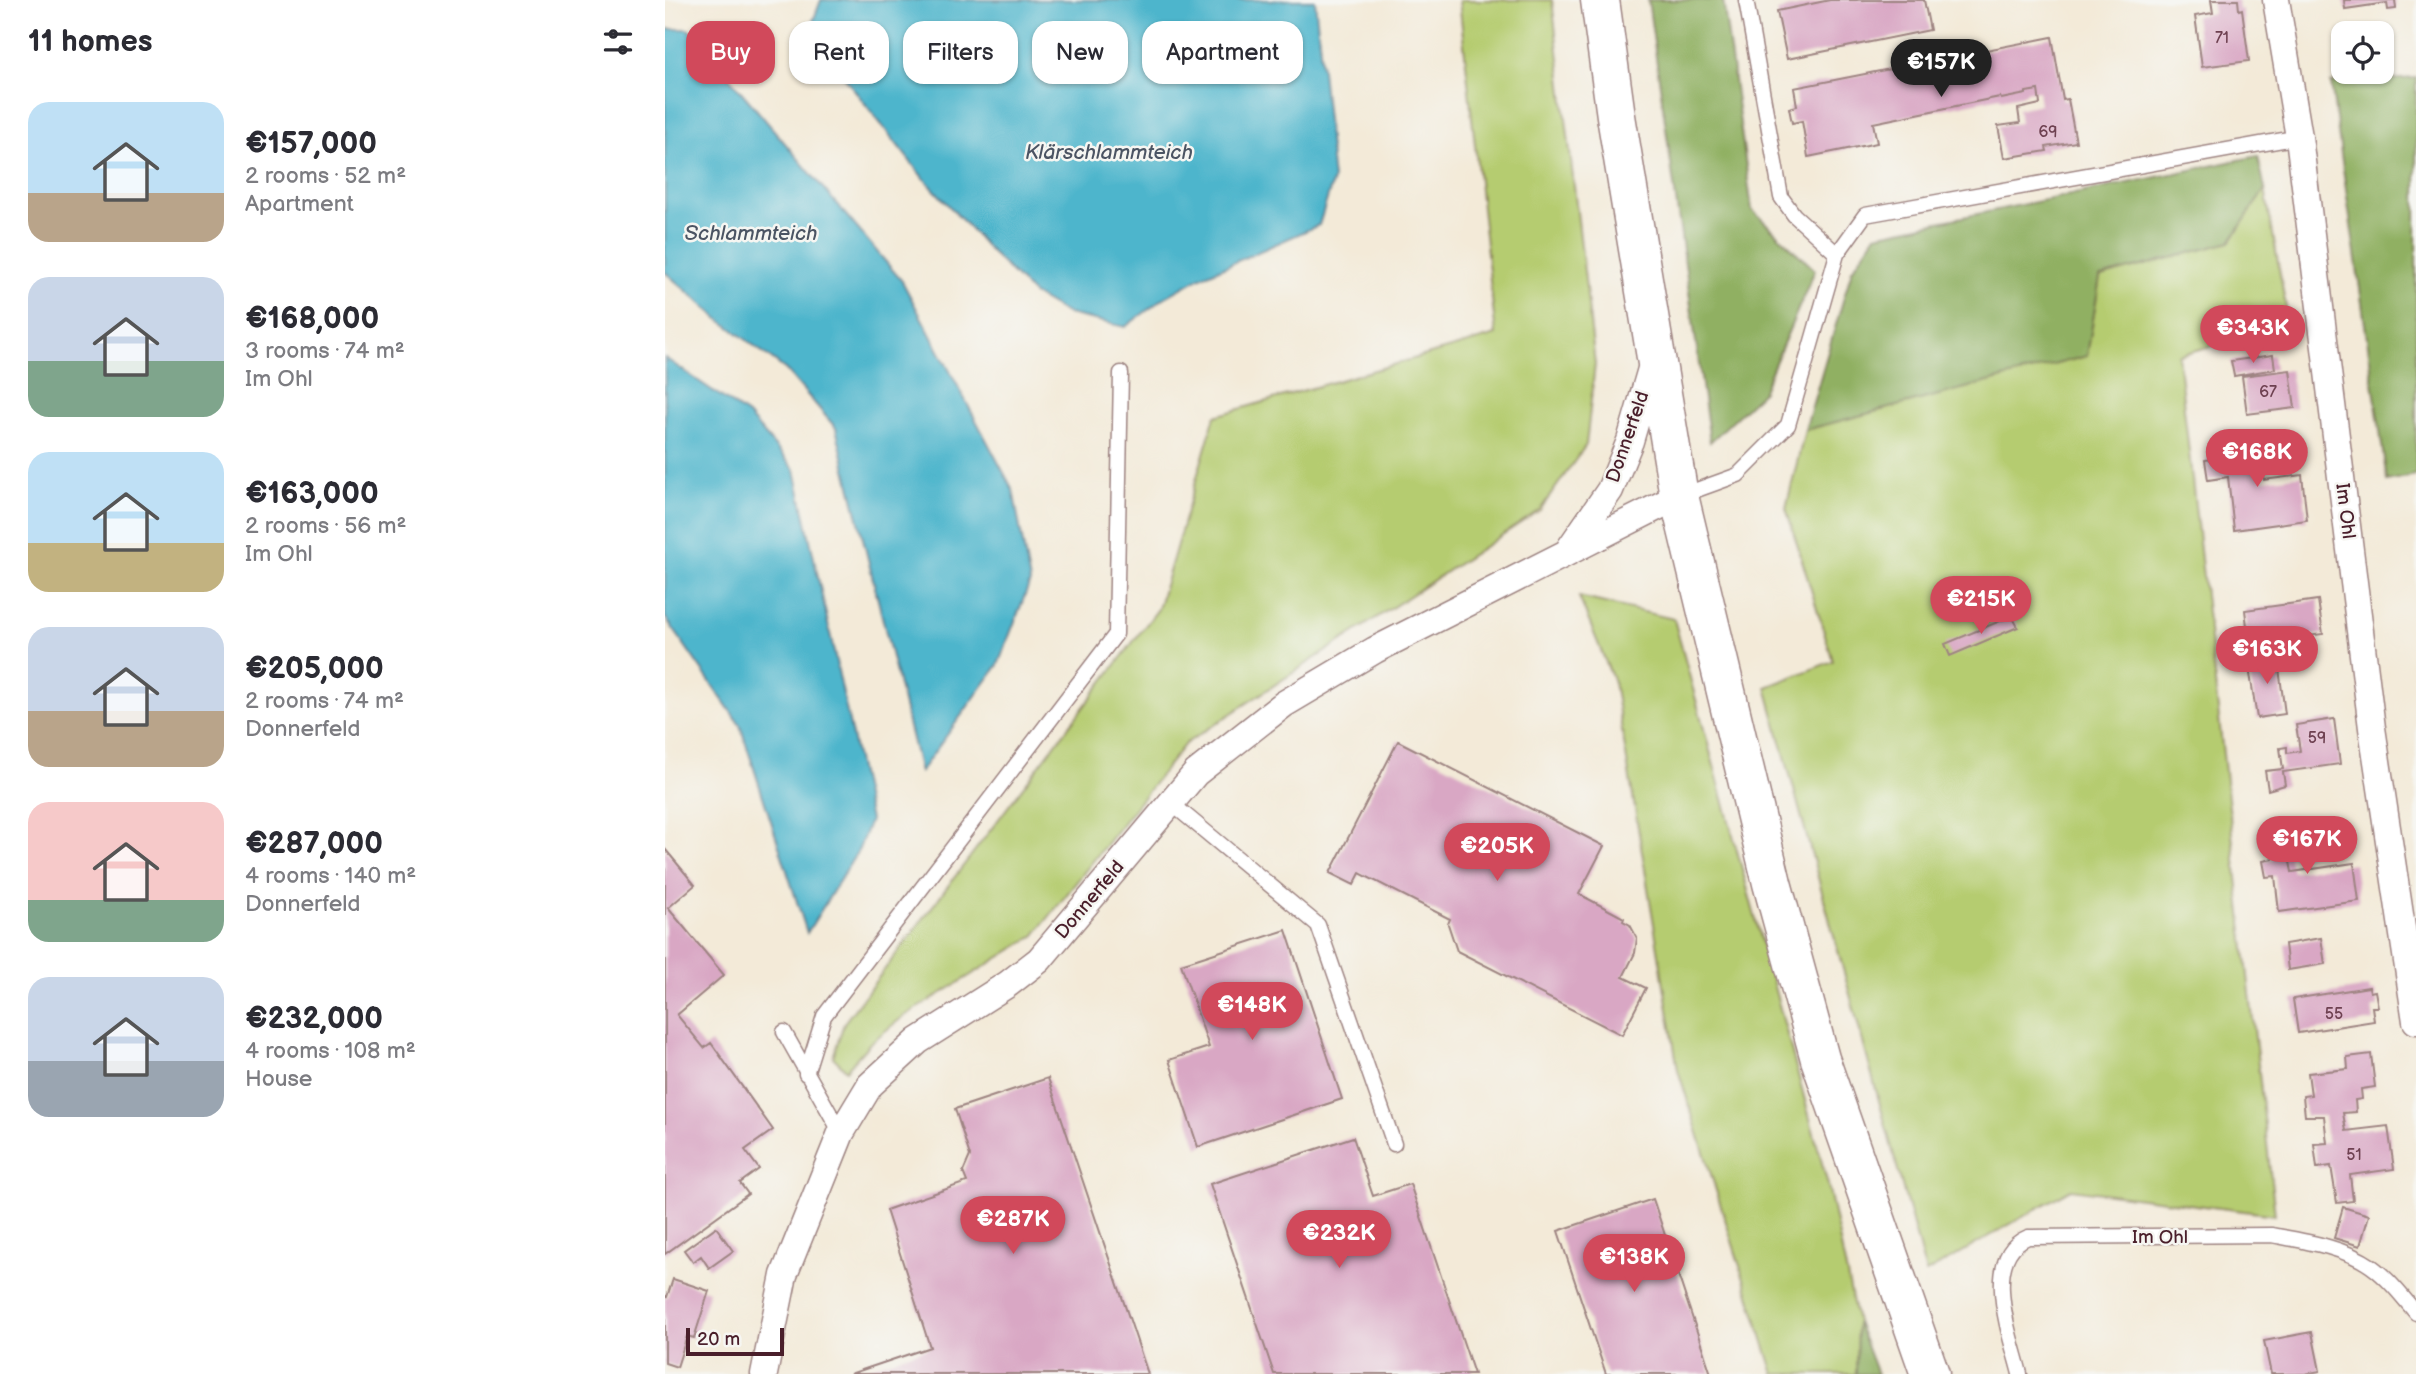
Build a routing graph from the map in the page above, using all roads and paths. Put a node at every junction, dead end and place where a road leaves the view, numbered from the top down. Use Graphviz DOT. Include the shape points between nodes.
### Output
graph roads {
  1 [pos="1600,0"];
  2 [pos="1746,0"];
  3 [pos="2276,0"];
  4 [pos="2299,137"];
  5 [pos="1837,254"];
  6 [pos="1655,353"];
  7 [pos="1121,373"];
  8 [pos="1679,496"];
  9 [pos="1568,551"];
  10 [pos="1171,803"];
  11 [pos="2416,1021"];
  12 [pos="784,1032"];
  13 [pos="806,1073"];
  14 [pos="841,1133"];
  15 [pos="1394,1144"];
  16 [pos="2416,1314"];
  17 [pos="764,1374"];
  18 [pos="1930,1374"];
  19 [pos="2020,1374"];
  1 -- 6 [label="main road"];
  2 -- 5 [label="lane" via="1781,197"];
  3 -- 4 [label="street, Im Ohl"];
  4 -- 5 [label="lane" via="1865,215"];
  4 -- 11 [label="street, Im Ohl" via="2372,728"];
  5 -- 8 [label="lane" via="1789,425 1738,475"];
  6 -- 8 [label="main road"];
  6 -- 9 [label="street, Donnerfeld" via="1630,441 1610,490"];
  7 -- 13 [label="lane" via="1116,634 824,1016"];
  8 -- 9 [label="street, Donnerfeld"];
  8 -- 18 [label="main road" via="1772,883 1820,1059"];
  9 -- 10 [label="street, Donnerfeld" via="1375,650 1284,704 1196,773"];
  10 -- 14 [label="street, Donnerfeld" via="1039,960 918,1041 870,1085"];
  10 -- 15 [label="lane" via="1318,925"];
  12 -- 13 [label="lane"];
  13 -- 14 [label="lane"];
  14 -- 17 [label="street, Donnerfeld" via="784,1275"];
  16 -- 19 [label="lane, Im Ohl" via="2371,1266 2305,1241 2272,1236 2028,1237 2009,1251 2001,1276"];
}
